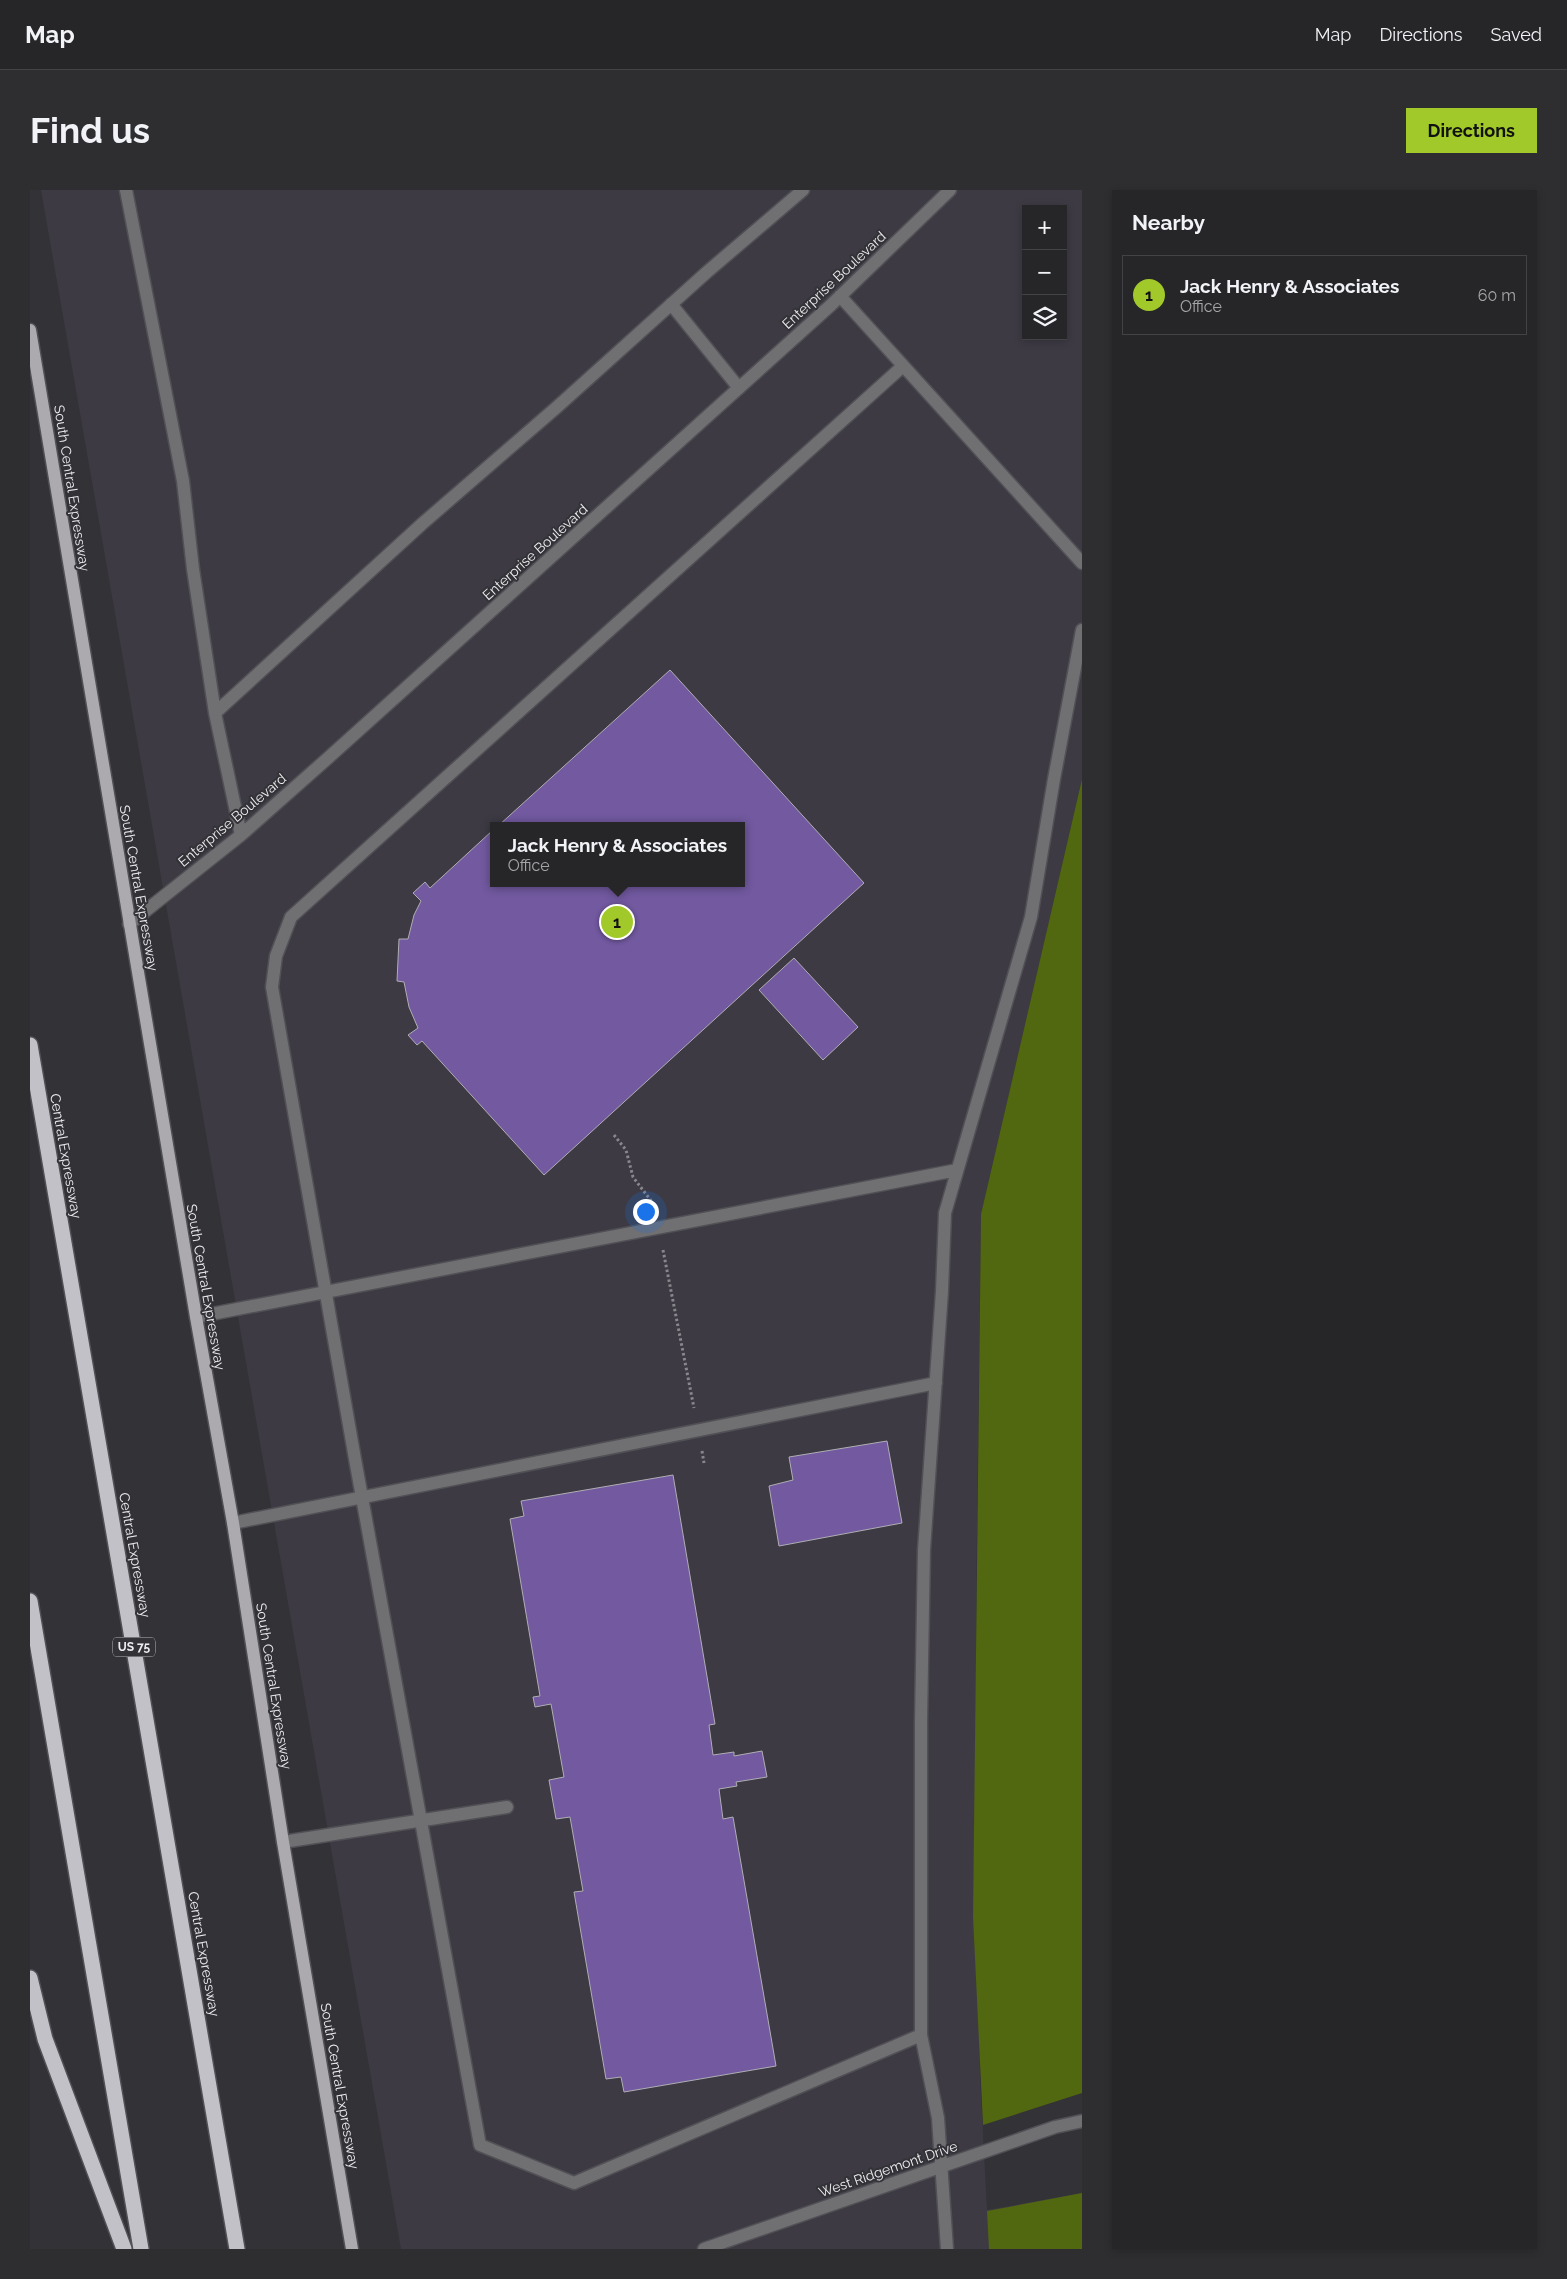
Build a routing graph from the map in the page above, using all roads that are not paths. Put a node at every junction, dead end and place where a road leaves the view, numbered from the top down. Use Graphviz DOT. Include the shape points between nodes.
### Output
graph roads {
  1 [pos="126,190"];
  2 [pos="803,190"];
  3 [pos="950,190"];
  4 [pos="840,296"];
  5 [pos="671,304"];
  6 [pos="30,330"];
  7 [pos="903,366"];
  8 [pos="739,388"];
  9 [pos="1082,563"];
  10 [pos="1082,630"];
  11 [pos="215,713"];
  12 [pos="241,835"];
  13 [pos="129,924"];
  14 [pos="30,1045"];
  15 [pos="957,1170"];
  16 [pos="326,1292"];
  17 [pos="196,1317"];
  18 [pos="936,1383"];
  19 [pos="363,1497"];
  20 [pos="233,1522"];
  21 [pos="30,1601"];
  22 [pos="506,1807"];
  23 [pos="421,1820"];
  24 [pos="284,1842"];
  25 [pos="30,1978"];
  26 [pos="921,2035"];
  27 [pos="1082,2121"];
  28 [pos="940,2167"];
  29 [pos="124,2249"];
  30 [pos="141,2249"];
  31 [pos="237,2249"];
  32 [pos="352,2249"];
  33 [pos="704,2249"];
  34 [pos="947,2249"];
  1 -- 11 [label="street" via="183,481"];
  2 -- 5 [label="street"];
  3 -- 4 [label="street, Enterprise Boulevard"];
  4 -- 7 [label="street"];
  4 -- 8 [label="street, Enterprise Boulevard"];
  5 -- 8 [label="street"];
  5 -- 11 [label="street" via="558,407 422,523"];
  6 -- 13 [label="main road, South Central Expressway"];
  7 -- 9 [label="street"];
  7 -- 16 [label="street" via="291,917 276,956 273,1003"];
  8 -- 12 [label="street, Enterprise Boulevard"];
  10 -- 15 [label="street" via="1031,917"];
  11 -- 12 [label="street"];
  12 -- 13 [label="street, Enterprise Boulevard"];
  13 -- 17 [label="main road, South Central Expressway"];
  14 -- 31 [label="highway, Central Expressway / US 75"];
  15 -- 16 [label="street"];
  15 -- 18 [label="street" via="944,1212"];
  16 -- 17 [label="street"];
  16 -- 19 [label="street"];
  17 -- 20 [label="main road, South Central Expressway"];
  18 -- 19 [label="street"];
  18 -- 26 [label="street" via="924,1550"];
  19 -- 20 [label="street"];
  19 -- 23 [label="street"];
  20 -- 24 [label="main road, South Central Expressway"];
  21 -- 30 [label="highway"];
  22 -- 23 [label="street"];
  23 -- 24 [label="street"];
  23 -- 26 [label="street" via="480,2145 574,2183"];
  24 -- 32 [label="main road, South Central Expressway"];
  25 -- 29 [label="highway" via="45,2039"];
  26 -- 28 [label="street" via="938,2118"];
  27 -- 28 [label="street, West Ridgemont Drive"];
  28 -- 33 [label="street, West Ridgemont Drive"];
  28 -- 34 [label="street"];
}
